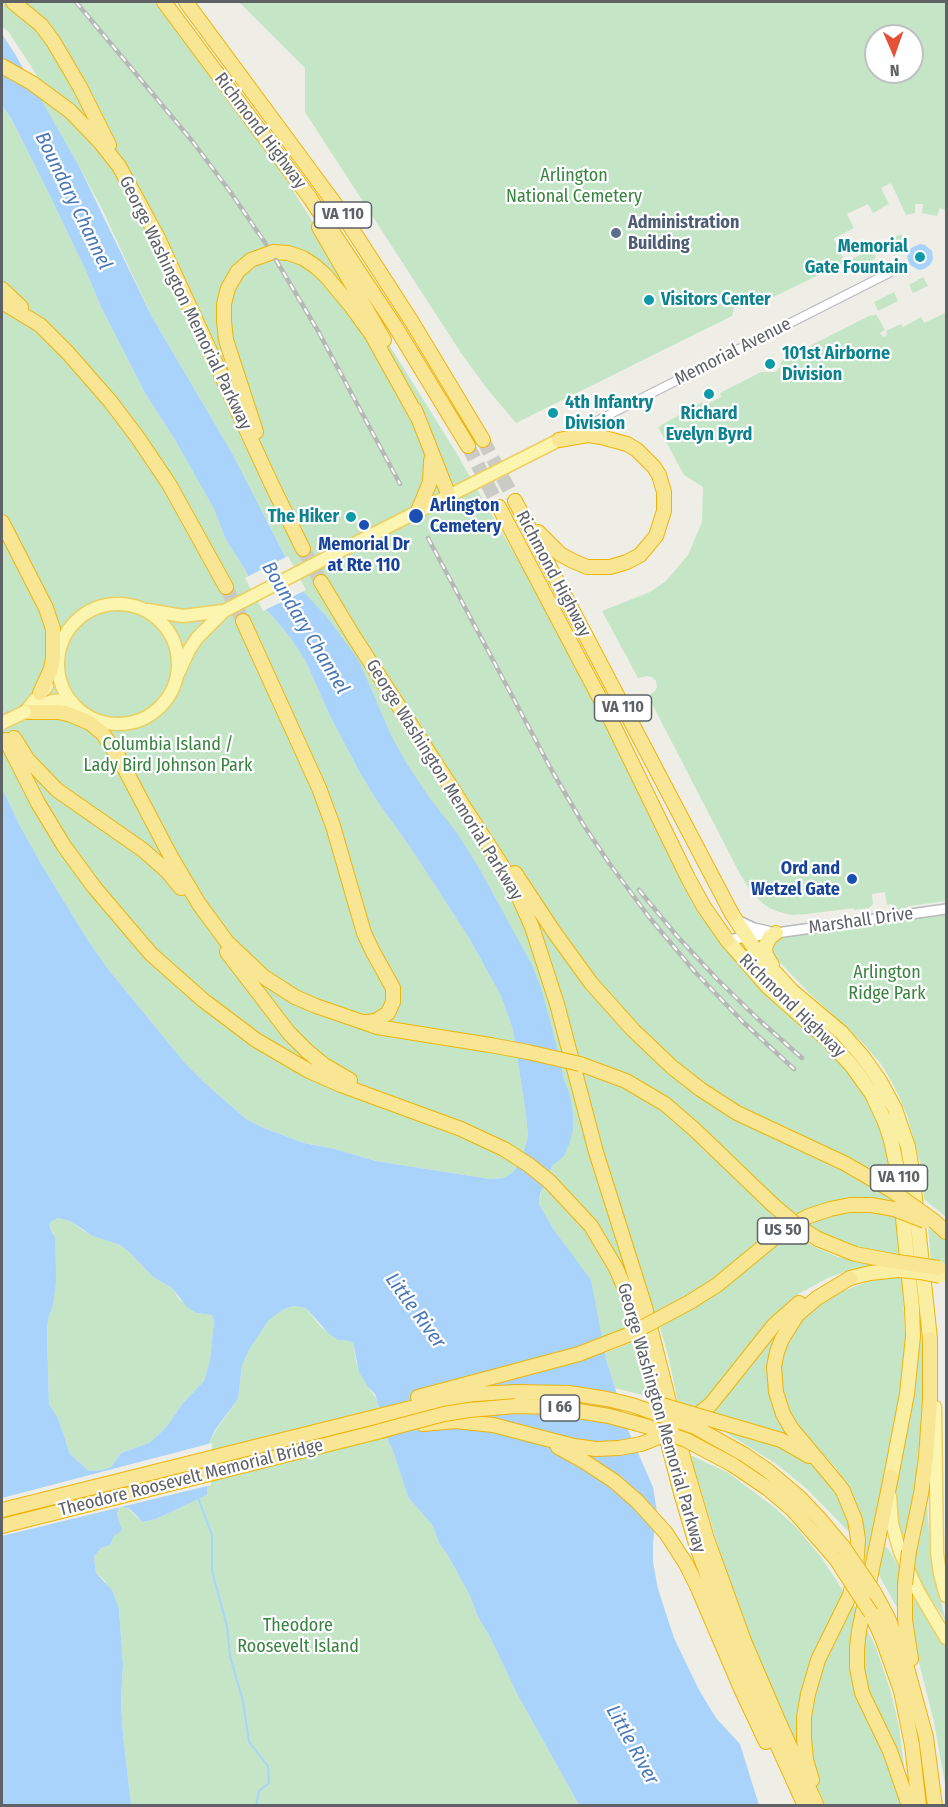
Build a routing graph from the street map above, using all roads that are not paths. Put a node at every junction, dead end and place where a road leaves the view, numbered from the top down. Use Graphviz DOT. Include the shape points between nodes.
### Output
graph roads {
  1 [pos="13,2"];
  2 [pos="164,2"];
  3 [pos="186,2"];
  4 [pos="2,66"];
  5 [pos="270,142"];
  6 [pos="118,166"];
  7 [pos="889,273"];
  8 [pos="2,289"];
  9 [pos="2,302"];
  10 [pos="40,325"];
  11 [pos="417,416"];
  12 [pos="483,440"];
  13 [pos="559,440"];
  14 [pos="428,445"];
  15 [pos="468,446"];
  16 [pos="271,483"];
  17 [pos="449,496"];
  18 [pos="499,507"];
  19 [pos="418,511"];
  20 [pos="2,522"];
  21 [pos="303,549"];
  22 [pos="321,582"];
  23 [pos="226,587"];
  24 [pos="41,598"];
  25 [pos="144,609"];
  26 [pos="219,613"];
  27 [pos="243,621"];
  28 [pos="64,637"];
  29 [pos="59,658"];
  30 [pos="175,681"];
  31 [pos="40,693"];
  32 [pos="72,702"];
  33 [pos="25,712"];
  34 [pos="93,718"];
  35 [pos="2,723"];
  36 [pos="117,756"];
  37 [pos="475,822"];
  38 [pos="946,909"];
  39 [pos="205,914"];
  40 [pos="732,914"];
  41 [pos="217,931"];
  42 [pos="777,933"];
  43 [pos="746,937"];
  44 [pos="727,940"];
  45 [pos="781,979"];
  46 [pos="358,1020"];
  47 [pos="433,1118"];
  48 [pos="940,1228"];
  49 [pos="898,1266"];
  50 [pos="943,1273"];
  51 [pos="850,1278"];
  52 [pos="930,1339"];
  53 [pos="516,1392"];
  54 [pos="380,1431"];
  55 [pos="538,1436"];
  56 [pos="217,1455"];
  57 [pos="827,1471"];
  58 [pos="891,1477"];
  59 [pos="2,1510"];
  60 [pos="2,1526"];
  61 [pos="840,1553"];
  62 [pos="946,1596"];
  63 [pos="946,1638"];
  64 [pos="923,1723"];
  65 [pos="798,1806"];
  66 [pos="805,1806"];
  67 [pos="817,1806"];
  68 [pos="823,1806"];
  69 [pos="909,1806"];
  70 [pos="919,1806"];
  71 [pos="935,1806"];
  1 -- 6 [label="highway" via="34,18 53,41"];
  2 -- 5 [label="highway, Richmond Highway / VA 110"];
  3 -- 12 [label="highway, Richmond Highway / VA 110" via="342,212"];
  4 -- 6 [label="highway, George Washington Memorial Parkway" via="45,91 82,122"];
  5 -- 11 [label="highway" via="385,341"];
  5 -- 15 [label="highway, Richmond Highway / VA 110" via="395,326"];
  6 -- 16 [label="highway, George Washington Memorial Parkway" via="165,252"];
  7 -- 13 [label="street, Memorial Avenue"];
  8 -- 10 [label="highway"];
  9 -- 10 [label="highway"];
  10 -- 23 [label="highway" via="96,384 138,438 182,506"];
  11 -- 14 [label="highway"];
  11 -- 16 [label="highway" via="372,335 321,271 296,255 273,252 259,256 245,264 232,280 224,321"];
  13 -- 17 [label="main road, Memorial Avenue"];
  13 -- 40 [label="highway, Richmond Highway / VA 110" via="588,435 627,444 645,457 658,475 664,492 664,511 656,536 640,555 610,567 587,567 560,554 515,501"];
  14 -- 17 [label="highway"];
  14 -- 19 [label="highway" via="431,478"];
  16 -- 21 [label="highway, George Washington Memorial Parkway"];
  17 -- 19 [label="main road, Memorial Avenue"];
  18 -- 44 [label="highway, Richmond Highway / VA 110" via="607,712 688,878"];
  19 -- 26 [label="main road, Memorial Avenue, bridge"];
  20 -- 24 [label="highway"];
  22 -- 37 [label="highway, George Washington Memorial Parkway"];
  24 -- 28 [label="highway"];
  24 -- 31 [label="highway" via="52,625 54,648 51,669"];
  25 -- 26 [label="main road, Memorial Avenue" via="177,616"];
  25 -- 28 [label="main road" via="119,603 102,605 80,616"];
  25 -- 30 [label="main road" via="171,640 176,660"];
  26 -- 30 [label="main road, Memorial Avenue" via="193,644"];
  27 -- 46 [label="highway" via="320,788 364,933 393,988 393,1002 384,1017 371,1022"];
  28 -- 29 [label="main road"];
  29 -- 31 [label="main road" via="53,676"];
  29 -- 32 [label="main road" via="61,681"];
  30 -- 34 [label="main road" via="164,703 146,718 120,722"];
  31 -- 33 [label="main road"];
  32 -- 33 [label="main road" via="52,701"];
  32 -- 34 [label="main road"];
  33 -- 35 [label="main road, bridge"];
  33 -- 36 [label="highway" via="64,713 85,720 99,730"];
  34 -- 36 [label="highway" via="113,738"];
  36 -- 39 [label="highway"];
  37 -- 48 [label="highway, bridge" via="500,850 591,983 658,1055 731,1110 844,1163 891,1190"];
  37 -- 67 [label="highway, George Washington Memorial Parkway" via="517,893 539,945 596,1152 645,1307 707,1539 751,1658"];
  38 -- 42 [label="street, Marshall Drive"];
  39 -- 41 [label="highway"];
  39 -- 47 [label="highway, George Washington Memorial Parkway" via="144,850 57,790 9,738 38,803 94,888 145,948 189,989 240,1030 295,1064"];
  40 -- 42 [label="street, Marshall Drive" via="751,927"];
  40 -- 43 [label="highway, Richmond Highway / VA 110"];
  41 -- 46 [label="highway" via="236,953 275,984 316,1006"];
  41 -- 47 [label="highway" via="228,954 279,1023 307,1051 342,1076"];
  42 -- 43 [label="street, Marshall Drive"];
  42 -- 45 [label="highway" via="768,939 765,950"];
  43 -- 44 [label="street, Marshall Drive"];
  43 -- 45 [label="highway, Richmond Highway / VA 110"];
  44 -- 58 [label="highway, Richmond Highway / VA 110" via="766,986 852,1066 872,1094 891,1140 899,1178 912,1308 907,1394"];
  45 -- 52 [label="highway, Richmond Highway / VA 110" via="863,1057 900,1122 912,1170"];
  46 -- 49 [label="highway, bridge" via="377,1027 528,1052 580,1064 626,1081 665,1104 799,1227 855,1254"];
  47 -- 66 [label="highway, George Washington Memorial Parkway" via="518,1157 550,1182 591,1226 609,1254 637,1326 699,1552 742,1665"];
  48 -- 56 [label="highway, Theodore Roosevelt Memorial Bridge / US 50, bridge" via="913,1215 872,1205 830,1209 809,1216 774,1237 690,1302 603,1346 339,1417"];
  49 -- 50 [label="highway, bridge"];
  49 -- 51 [label="highway"];
  51 -- 55 [label="highway, bridge" via="814,1294 785,1315 711,1404 669,1434 619,1448 586,1448"];
  51 -- 57 [label="highway" via="797,1315 782,1339 774,1367 783,1414"];
  52 -- 62 [label="main road, VA 110" via="935,1382 937,1553"];
  52 -- 64 [label="highway, bridge" via="926,1457 909,1551 904,1620"];
  53 -- 56 [label="highway, Theodore Roosevelt Memorial Bridge / I 66" via="475,1394 435,1402"];
  53 -- 57 [label="highway, bridge" via="555,1386 630,1396 789,1444"];
  53 -- 61 [label="highway, Theodore Roosevelt Memorial Bridge / I 66, bridge" via="582,1395 639,1407 695,1427 745,1455 799,1497 818,1516"];
  54 -- 55 [label="highway, Theodore Roosevelt Memorial Bridge, bridge" via="466,1422"];
  54 -- 60 [label="highway, Theodore Roosevelt Memorial Bridge / I 66"];
  54 -- 61 [label="highway, Theodore Roosevelt Memorial Bridge / I 66, bridge" via="444,1414 505,1406 553,1407 609,1416 699,1446 733,1465 767,1488"];
  55 -- 65 [label="highway" via="585,1462 626,1492 657,1522 698,1586 742,1691"];
  56 -- 59 [label="highway, Theodore Roosevelt Memorial Bridge / I 66"];
  57 -- 68 [label="highway" via="852,1511 858,1548 850,1595 818,1660 806,1707 806,1760"];
  58 -- 63 [label="main road, VA 110" via="892,1524 900,1552"];
  58 -- 69 [label="highway" via="857,1640 857,1668 862,1693 887,1744"];
  61 -- 64 [label="highway, I 66, bridge" via="874,1592 908,1668"];
  61 -- 70 [label="highway, I 66, bridge" via="883,1640 901,1691"];
  64 -- 71 [label="highway, I 66"];
}
